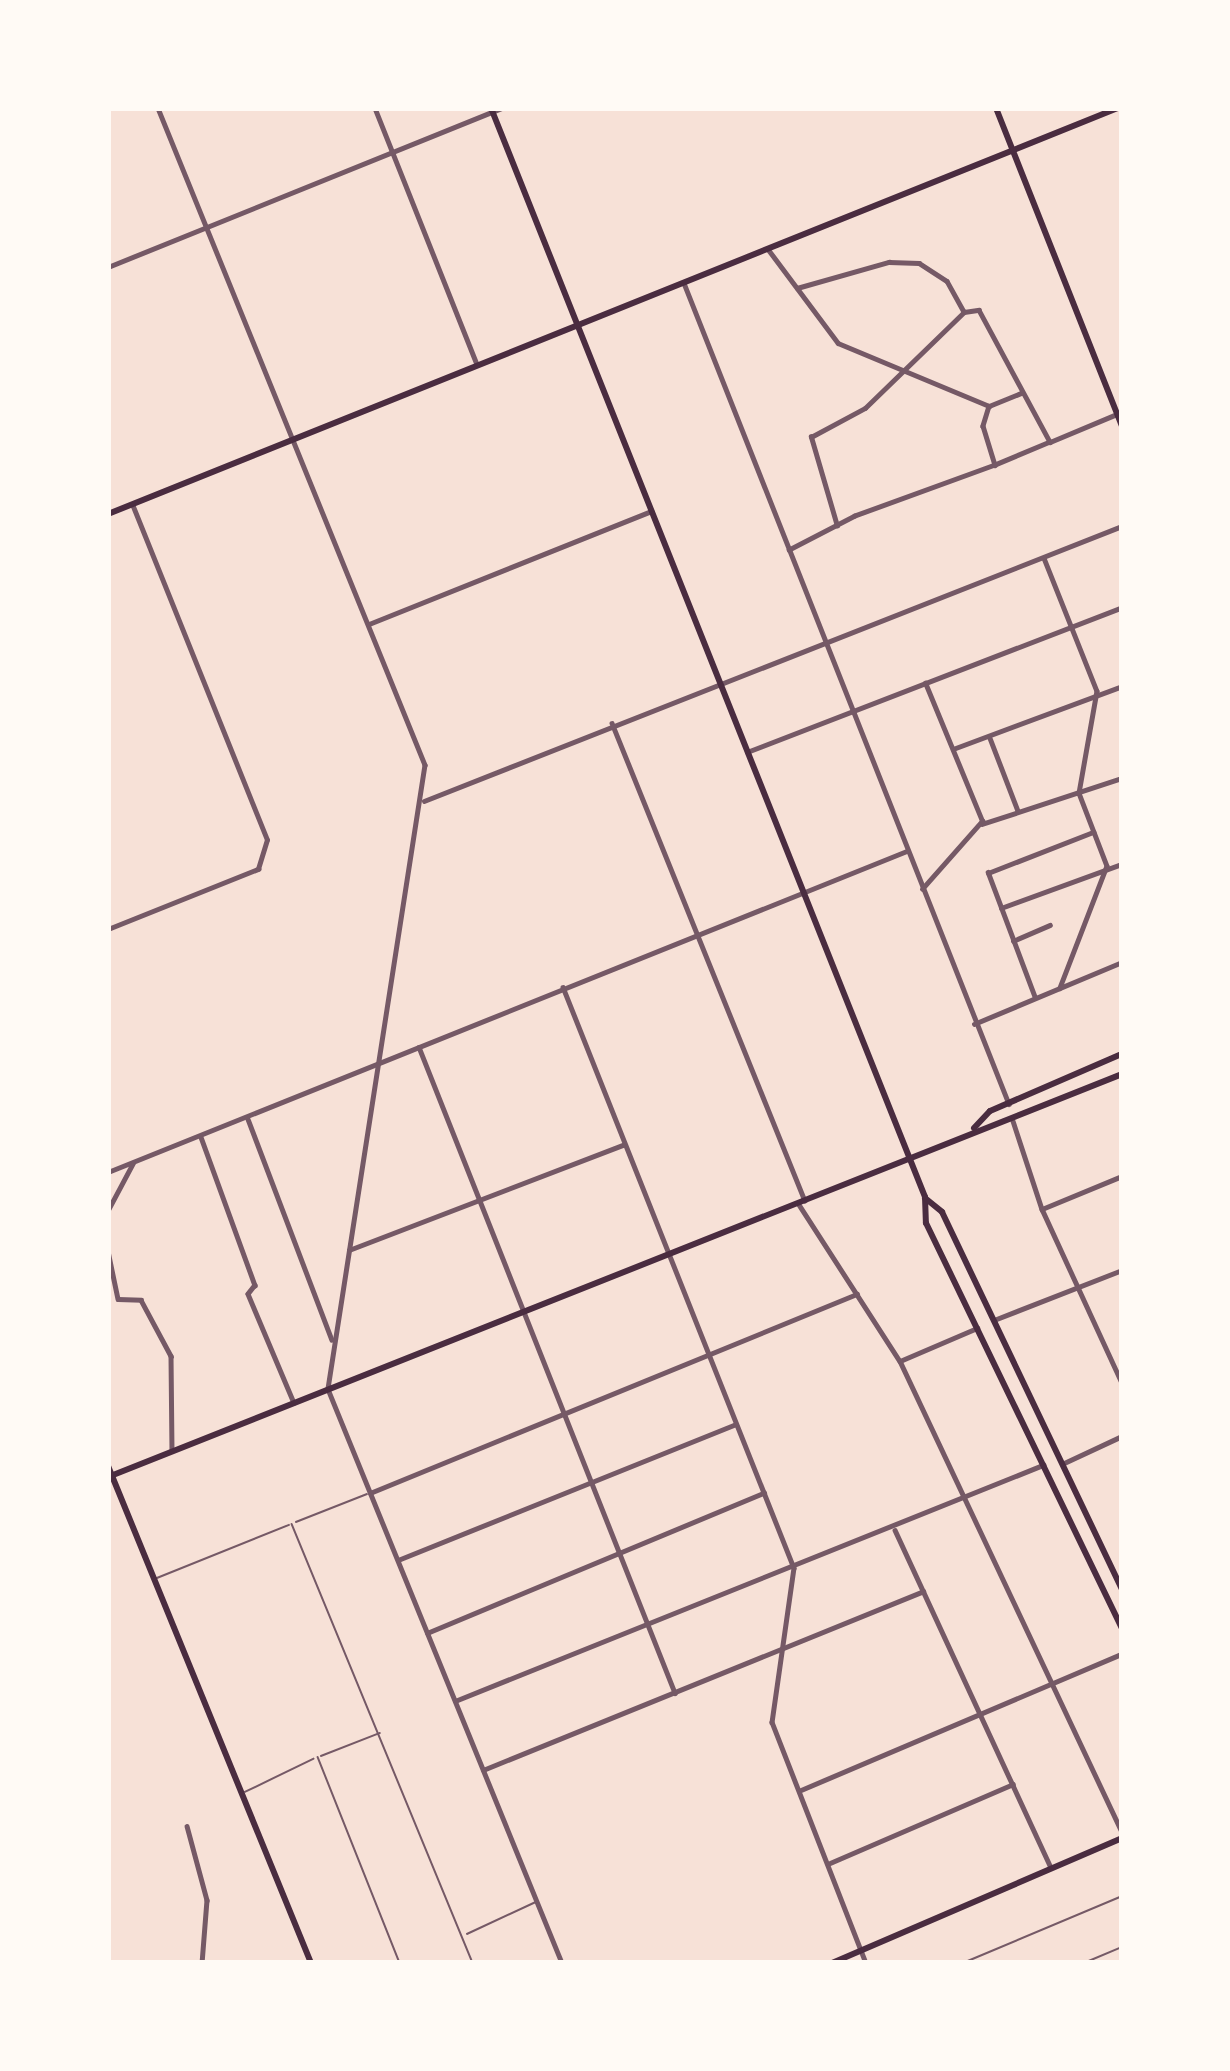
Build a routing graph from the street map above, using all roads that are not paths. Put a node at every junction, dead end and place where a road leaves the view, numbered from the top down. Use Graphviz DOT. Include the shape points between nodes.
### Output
graph roads {
  1 [pos="158,108"];
  2 [pos="375,108"];
  3 [pos="996,108"];
  4 [pos="1087,108"];
  5 [pos="1118,108"];
  6 [pos="495,109"];
  7 [pos="1091,119"];
  8 [pos="1012,148"];
  9 [pos="393,153"];
  10 [pos="206,229"];
  11 [pos="768,249"];
  12 [pos="108,267"];
  13 [pos="684,283"];
  14 [pos="797,288"];
  15 [pos="964,312"];
  16 [pos="577,325"];
  17 [pos="476,364"];
  18 [pos="898,368"];
  19 [pos="1022,393"];
  20 [pos="989,406"];
  21 [pos="1118,414"];
  22 [pos="1122,426"];
  23 [pos="289,441"];
  24 [pos="1051,442"];
  25 [pos="995,465"];
  26 [pos="132,505"];
  27 [pos="651,511"];
  28 [pos="108,514"];
  29 [pos="837,526"];
  30 [pos="1122,526"];
  31 [pos="789,550"];
  32 [pos="1044,557"];
  33 [pos="1122,607"];
  34 [pos="369,624"];
  35 [pos="1071,627"];
  36 [pos="824,640"];
  37 [pos="718,679"];
  38 [pos="925,683"];
  39 [pos="1122,686"];
  40 [pos="1097,696"];
  41 [pos="852,711"];
  42 [pos="612,723"];
  43 [pos="990,737"];
  44 [pos="952,749"];
  45 [pos="746,753"];
  46 [pos="1122,778"];
  47 [pos="1079,793"];
  48 [pos="424,801"];
  49 [pos="1018,811"];
  50 [pos="977,826"];
  51 [pos="1093,832"];
  52 [pos="907,851"];
  53 [pos="1122,864"];
  54 [pos="1107,866"];
  55 [pos="922,889"];
  56 [pos="801,892"];
  57 [pos="1001,908"];
  58 [pos="1050,925"];
  59 [pos="108,929"];
  60 [pos="698,933"];
  61 [pos="1013,940"];
  62 [pos="1122,962"];
  63 [pos="563,987"];
  64 [pos="1060,988"];
  65 [pos="1035,998"];
  66 [pos="974,1024"];
  67 [pos="419,1047"];
  68 [pos="1122,1054"];
  69 [pos="374,1062"];
  70 [pos="1122,1074"];
  71 [pos="1009,1104"];
  72 [pos="248,1119"];
  73 [pos="1013,1121"];
  74 [pos="974,1128"];
  75 [pos="201,1137"];
  76 [pos="625,1144"];
  77 [pos="906,1156"];
  78 [pos="133,1162"];
  79 [pos="108,1172"];
  80 [pos="1122,1176"];
  81 [pos="478,1197"];
  82 [pos="925,1197"];
  83 [pos="801,1202"];
  84 [pos="1042,1209"];
  85 [pos="108,1210"];
  86 [pos="349,1250"];
  87 [pos="108,1251"];
  88 [pos="668,1255"];
  89 [pos="1122,1270"];
  90 [pos="1078,1288"];
  91 [pos="857,1294"];
  92 [pos="523,1312"];
  93 [pos="994,1320"];
  94 [pos="977,1328"];
  95 [pos="332,1340"];
  96 [pos="708,1355"];
  97 [pos="900,1361"];
  98 [pos="1122,1383"];
  99 [pos="328,1389"];
  100 [pos="294,1402"];
  101 [pos="563,1413"];
  102 [pos="736,1424"];
  103 [pos="1122,1436"];
  104 [pos="172,1450"];
  105 [pos="1061,1464"];
  106 [pos="1043,1465"];
  107 [pos="108,1466"];
  108 [pos="110,1476"];
  109 [pos="592,1484"];
  110 [pos="370,1492"];
  111 [pos="764,1493"];
  112 [pos="966,1501"];
  113 [pos="292,1524"];
  114 [pos="894,1528"];
  115 [pos="620,1554"];
  116 [pos="398,1560"];
  117 [pos="794,1568"];
  118 [pos="153,1580"];
  119 [pos="1122,1590"];
  120 [pos="923,1591"];
  121 [pos="648,1625"];
  122 [pos="1122,1628"];
  123 [pos="428,1633"];
  124 [pos="783,1649"];
  125 [pos="1122,1654"];
  126 [pos="1053,1685"];
  127 [pos="675,1693"];
  128 [pos="455,1701"];
  129 [pos="980,1715"];
  130 [pos="380,1732"];
  131 [pos="318,1757"];
  132 [pos="483,1770"];
  133 [pos="1012,1784"];
  134 [pos="799,1791"];
  135 [pos="241,1794"];
  136 [pos="187,1826"];
  137 [pos="1122,1835"];
  138 [pos="829,1863"];
  139 [pos="1051,1868"];
  140 [pos="1122,1896"];
  141 [pos="537,1901"];
  142 [pos="463,1935"];
  143 [pos="1122,1947"];
  144 [pos="861,1950"];
  145 [pos="308,1962"];
  146 [pos="202,1963"];
  147 [pos="400,1963"];
  148 [pos="473,1963"];
  149 [pos="562,1963"];
  150 [pos="832,1963"];
  151 [pos="866,1963"];
  152 [pos="963,1963"];
  153 [pos="1084,1963"];
  1 -- 10 [label="street"];
  2 -- 9 [label="street"];
  3 -- 8 [label="main road"];
  4 -- 7 [label="street"];
  5 -- 7 [label="main road"];
  6 -- 9 [label="street"];
  6 -- 16 [label="main road"];
  7 -- 8 [label="main road"];
  8 -- 11 [label="main road"];
  8 -- 21 [label="main road"];
  9 -- 10 [label="street"];
  9 -- 17 [label="street"];
  10 -- 12 [label="street"];
  10 -- 23 [label="street"];
  11 -- 13 [label="main road"];
  11 -- 14 [label="street"];
  13 -- 16 [label="main road"];
  13 -- 31 [label="street"];
  14 -- 15 [label="street" via="889,262 919,263 947,281"];
  14 -- 18 [label="street" via="838,343"];
  15 -- 18 [label="street"];
  15 -- 19 [label="street" via="979,310"];
  16 -- 17 [label="main road"];
  16 -- 27 [label="main road"];
  17 -- 23 [label="main road"];
  18 -- 20 [label="street"];
  18 -- 29 [label="street" via="865,408 811,437"];
  19 -- 20 [label="street"];
  19 -- 24 [label="street"];
  20 -- 25 [label="street" via="983,426"];
  21 -- 22 [label="main road"];
  21 -- 24 [label="street"];
  23 -- 26 [label="main road"];
  23 -- 34 [label="street"];
  24 -- 25 [label="street"];
  25 -- 29 [label="street"];
  26 -- 28 [label="main road"];
  26 -- 59 [label="street" via="267,840 258,869"];
  27 -- 34 [label="street"];
  27 -- 37 [label="main road"];
  29 -- 31 [label="street"];
  30 -- 32 [label="street"];
  31 -- 36 [label="street"];
  32 -- 35 [label="street"];
  32 -- 36 [label="street"];
  33 -- 35 [label="street"];
  34 -- 48 [label="street" via="425,765"];
  35 -- 38 [label="street"];
  35 -- 40 [label="street"];
  36 -- 37 [label="street"];
  36 -- 41 [label="street"];
  37 -- 42 [label="street"];
  37 -- 45 [label="main road"];
  38 -- 41 [label="street"];
  38 -- 44 [label="street"];
  39 -- 40 [label="street"];
  40 -- 43 [label="street"];
  40 -- 47 [label="street"];
  41 -- 45 [label="street"];
  41 -- 52 [label="street"];
  42 -- 48 [label="street"];
  42 -- 60 [label="street"];
  43 -- 44 [label="street"];
  43 -- 49 [label="street"];
  44 -- 50 [label="street" via="982,820"];
  45 -- 56 [label="main road"];
  46 -- 47 [label="street"];
  47 -- 49 [label="street"];
  47 -- 51 [label="street"];
  48 -- 69 [label="street"];
  49 -- 50 [label="street"];
  50 -- 55 [label="street"];
  51 -- 54 [label="street"];
  51 -- 57 [label="street" via="988,873"];
  52 -- 55 [label="street"];
  52 -- 56 [label="street"];
  53 -- 54 [label="street"];
  54 -- 57 [label="street"];
  54 -- 64 [label="street"];
  55 -- 66 [label="street"];
  56 -- 60 [label="street"];
  56 -- 77 [label="main road"];
  57 -- 61 [label="street"];
  58 -- 61 [label="street"];
  60 -- 63 [label="street"];
  60 -- 83 [label="street"];
  61 -- 65 [label="street"];
  62 -- 64 [label="street"];
  63 -- 67 [label="street"];
  63 -- 76 [label="street"];
  64 -- 65 [label="street"];
  65 -- 66 [label="street"];
  66 -- 71 [label="street"];
  67 -- 69 [label="street"];
  67 -- 81 [label="street"];
  68 -- 71 [label="main road"];
  69 -- 72 [label="street"];
  69 -- 86 [label="street"];
  70 -- 73 [label="main road"];
  71 -- 74 [label="main road"];
  72 -- 75 [label="street"];
  72 -- 95 [label="street"];
  73 -- 74 [label="main road"];
  73 -- 84 [label="street"];
  74 -- 77 [label="main road"];
  75 -- 78 [label="street"];
  75 -- 100 [label="street" via="256,1285 248,1294"];
  76 -- 81 [label="street"];
  76 -- 88 [label="street"];
  77 -- 82 [label="main road"];
  77 -- 83 [label="main road"];
  78 -- 79 [label="street"];
  78 -- 85 [label="street"];
  80 -- 84 [label="street"];
  81 -- 86 [label="street"];
  81 -- 92 [label="street"];
  82 -- 93 [label="main road" via="942,1212"];
  82 -- 94 [label="main road" via="926,1223"];
  83 -- 88 [label="main road"];
  83 -- 91 [label="street"];
  84 -- 90 [label="street"];
  86 -- 95 [label="street"];
  87 -- 104 [label="street" via="118,1299 141,1300 171,1356"];
  88 -- 92 [label="main road"];
  88 -- 96 [label="street"];
  89 -- 90 [label="street"];
  90 -- 93 [label="street"];
  90 -- 98 [label="street"];
  91 -- 96 [label="street"];
  91 -- 97 [label="street"];
  92 -- 99 [label="main road"];
  92 -- 101 [label="street"];
  93 -- 105 [label="main road"];
  94 -- 97 [label="street"];
  94 -- 106 [label="main road"];
  95 -- 99 [label="street"];
  96 -- 101 [label="street"];
  96 -- 102 [label="street"];
  97 -- 112 [label="street"];
  99 -- 100 [label="main road"];
  99 -- 110 [label="street"];
  100 -- 104 [label="main road"];
  101 -- 109 [label="street"];
  101 -- 110 [label="street"];
  102 -- 109 [label="street"];
  102 -- 111 [label="street"];
  103 -- 105 [label="street"];
  104 -- 108 [label="main road"];
  105 -- 119 [label="main road"];
  106 -- 112 [label="street"];
  106 -- 122 [label="main road"];
  107 -- 108 [label="main road"];
  108 -- 118 [label="main road"];
  109 -- 115 [label="street"];
  109 -- 116 [label="street"];
  110 -- 113 [label="lane"];
  110 -- 116 [label="street"];
  111 -- 115 [label="street"];
  111 -- 117 [label="street"];
  112 -- 114 [label="street"];
  112 -- 126 [label="street"];
  113 -- 118 [label="lane"];
  113 -- 130 [label="lane"];
  114 -- 117 [label="street"];
  114 -- 120 [label="street"];
  115 -- 121 [label="street"];
  115 -- 123 [label="street"];
  116 -- 123 [label="street"];
  117 -- 121 [label="street"];
  117 -- 124 [label="street"];
  118 -- 135 [label="main road"];
  120 -- 124 [label="street"];
  120 -- 129 [label="street"];
  121 -- 127 [label="street"];
  121 -- 128 [label="street"];
  123 -- 128 [label="street"];
  124 -- 127 [label="street"];
  124 -- 134 [label="street" via="772,1722"];
  125 -- 126 [label="street"];
  126 -- 129 [label="street"];
  126 -- 137 [label="street"];
  127 -- 132 [label="street"];
  128 -- 132 [label="street"];
  129 -- 133 [label="street"];
  129 -- 134 [label="street"];
  130 -- 131 [label="lane"];
  130 -- 142 [label="lane"];
  131 -- 135 [label="lane"];
  131 -- 147 [label="lane"];
  132 -- 141 [label="street"];
  133 -- 138 [label="street"];
  133 -- 139 [label="street"];
  134 -- 138 [label="street"];
  135 -- 145 [label="main road"];
  136 -- 146 [label="street" via="207,1900"];
  137 -- 139 [label="main road"];
  138 -- 144 [label="street"];
  139 -- 144 [label="main road"];
  140 -- 152 [label="lane"];
  141 -- 142 [label="lane"];
  141 -- 149 [label="street"];
  142 -- 148 [label="lane"];
  143 -- 153 [label="lane"];
  144 -- 150 [label="main road"];
  144 -- 151 [label="street"];
}
